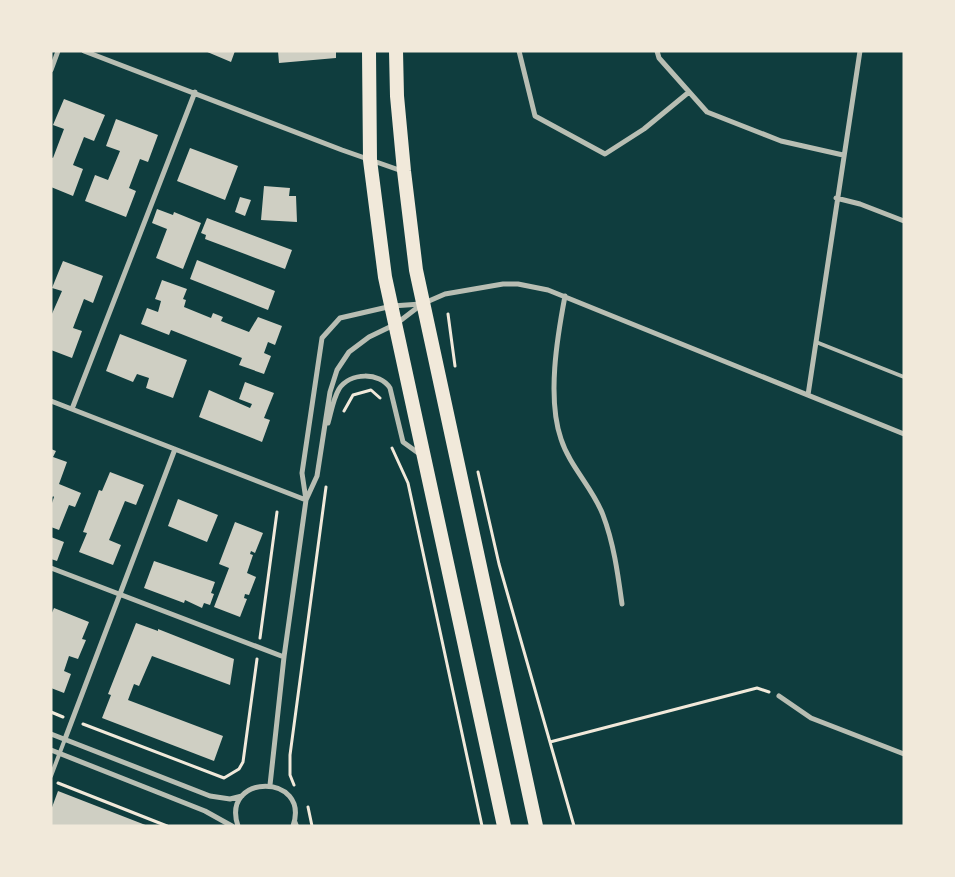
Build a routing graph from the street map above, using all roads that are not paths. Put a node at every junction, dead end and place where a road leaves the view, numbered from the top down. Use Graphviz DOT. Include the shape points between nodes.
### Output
graph roads {
  1 [pos="58,51"];
  2 [pos="84,51"];
  3 [pos="369,51"];
  4 [pos="396,51"];
  5 [pos="519,51"];
  6 [pos="656,51"];
  7 [pos="860,51"];
  8 [pos="51,70"];
  9 [pos="195,92"];
  10 [pos="689,92"];
  11 [pos="843,155"];
  12 [pos="370,160"];
  13 [pos="404,171"];
  14 [pos="836,198"];
  15 [pos="904,221"];
  16 [pos="565,296"];
  17 [pos="422,304"];
  18 [pos="392,306"];
  19 [pos="396,324"];
  20 [pos="816,342"];
  21 [pos="904,377"];
  22 [pos="808,395"];
  23 [pos="51,401"];
  24 [pos="72,409"];
  25 [pos="904,434"];
  26 [pos="323,438"];
  27 [pos="175,449"];
  28 [pos="424,457"];
  29 [pos="306,500"];
  30 [pos="51,568"];
  31 [pos="120,594"];
  32 [pos="622,604"];
  33 [pos="284,658"];
  34 [pos="779,696"];
  35 [pos="51,734"];
  36 [pos="65,739"];
  37 [pos="51,750"];
  38 [pos="60,754"];
  39 [pos="904,754"];
  40 [pos="51,776"];
  41 [pos="270,785"];
  42 [pos="242,796"];
  43 [pos="295,824"];
  44 [pos="232,826"];
  45 [pos="238,826"];
  46 [pos="504,826"];
  47 [pos="536,826"];
  1 -- 8 [label="street"];
  2 -- 9 [label="street"];
  3 -- 12 [label="highway"];
  4 -- 13 [label="highway"];
  5 -- 10 [label="street" via="535,116 605,154 644,129"];
  6 -- 10 [label="street"];
  7 -- 11 [label="street"];
  9 -- 12 [label="street"];
  9 -- 24 [label="street"];
  10 -- 11 [label="street" via="707,112 781,142"];
  11 -- 14 [label="street"];
  12 -- 13 [label="street"];
  12 -- 18 [label="highway" via="385,277"];
  13 -- 17 [label="highway"];
  14 -- 15 [label="street"];
  14 -- 20 [label="street"];
  16 -- 17 [label="street" via="534,287 503,284 446,294"];
  16 -- 22 [label="street"];
  16 -- 32 [label="street" via="554,385 557,425 565,450 603,515 616,561"];
  17 -- 18 [label="street"];
  17 -- 19 [label="street"];
  17 -- 47 [label="highway"];
  18 -- 19 [label="highway"];
  18 -- 29 [label="street" via="340,318 322,338 302,473"];
  19 -- 26 [label="street" via="368,337 342,361 330,392"];
  19 -- 28 [label="highway"];
  20 -- 21 [label="lane"];
  20 -- 22 [label="street"];
  22 -- 25 [label="street"];
  23 -- 24 [label="street"];
  24 -- 27 [label="street"];
  26 -- 28 [label="street" via="338,390 356,378 374,376 385,381 390,388 403,442"];
  26 -- 29 [label="street" via="318,476"];
  27 -- 29 [label="street"];
  27 -- 31 [label="street"];
  28 -- 46 [label="highway"];
  29 -- 33 [label="street"];
  30 -- 31 [label="street"];
  31 -- 33 [label="street"];
  31 -- 36 [label="street"];
  33 -- 41 [label="street"];
  34 -- 39 [label="street" via="811,718"];
  35 -- 36 [label="street"];
  36 -- 38 [label="lane"];
  36 -- 42 [label="street" via="210,796 230,799"];
  37 -- 38 [label="street"];
  38 -- 40 [label="lane"];
  38 -- 44 [label="street" via="205,810"];
  41 -- 42 [label="street" via="255,787"];
  41 -- 43 [label="street" via="279,788 293,802"];
  42 -- 45 [label="street" via="236,812"];
}
